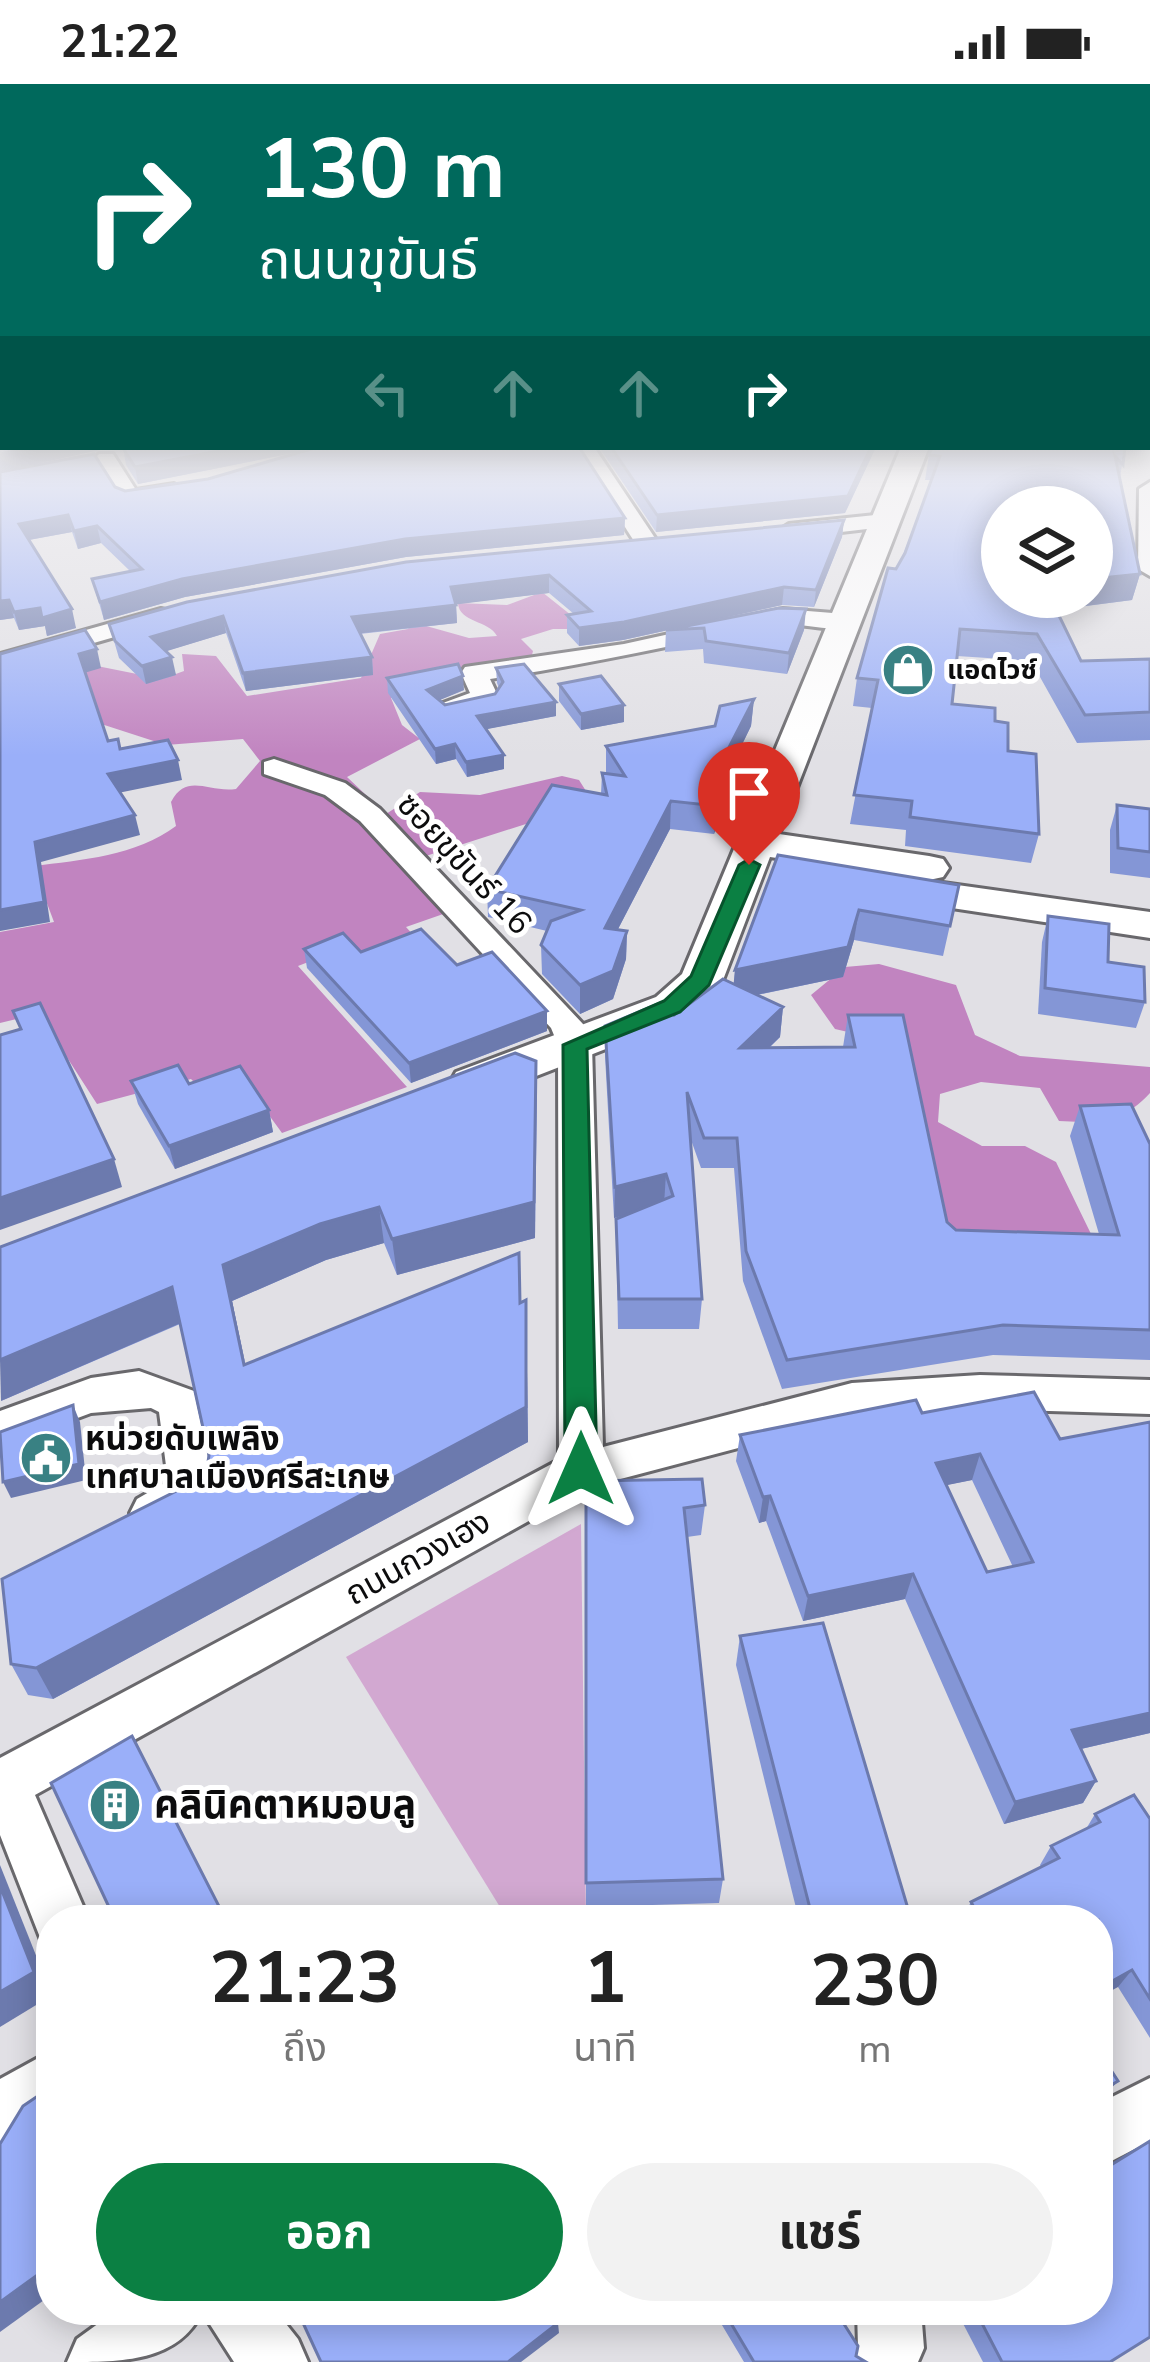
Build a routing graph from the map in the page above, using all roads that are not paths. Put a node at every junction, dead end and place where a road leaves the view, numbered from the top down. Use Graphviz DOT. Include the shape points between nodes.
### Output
graph roads {
  1 [pos="876,543"];
  2 [pos="186,608"];
  3 [pos="845,621"];
  4 [pos="0,662"];
  5 [pos="446,707"];
  6 [pos="274,768"];
  7 [pos="753,854"];
  8 [pos="1150,901"];
  9 [pos="1150,925"];
  10 [pos="575,1045"];
  11 [pos="420,1103"];
  12 [pos="1150,1397"];
  13 [pos="0,1429"];
  14 [pos="581,1469"];
  15 [pos="120,1529"];
  16 [pos="0,1788"];
  17 [pos="55,1905"];
  18 [pos="36,2091"];
  19 [pos="1150,2108"];
  20 [pos="0,2114"];
  21 [pos="1113,2129"];
  22 [pos="151,2325"];
  23 [pos="246,2325"];
  24 [pos="890,2325"];
  25 [pos="100,2362"];
  26 [pos="275,2362"];
  27 [pos="885,2362"];
  1 -- 3 [label="main road"];
  2 -- 4 [label="street"];
  3 -- 5 [label="street" via="783,616 624,652 474,673 486,698"];
  3 -- 7 [label="main road"];
  6 -- 10 [label="street, ซอยขุขันธ์ 16" via="335,789 370,815 566,1024"];
  7 -- 8 [label="main road"];
  7 -- 9 [label="main road"];
  7 -- 10 [label="main road" via="701,980 672,1007"];
  10 -- 11 [label="main road"];
  10 -- 14 [label="street"];
  12 -- 14 [label="street, ถนนกวงเฮง" via="919,1395 814,1407 646,1460"];
  13 -- 15 [label="street" via="118,1390 144,1385 166,1392 179,1403 192,1490"];
  14 -- 16 [label="street, ถนนกวงเฮง"];
  16 -- 17 [label="street" via="24,1824"];
  18 -- 20 [label="street"];
  19 -- 21 [label="street"];
  22 -- 25 [label="street"];
  23 -- 26 [label="street"];
  24 -- 27 [label="street"];
}
